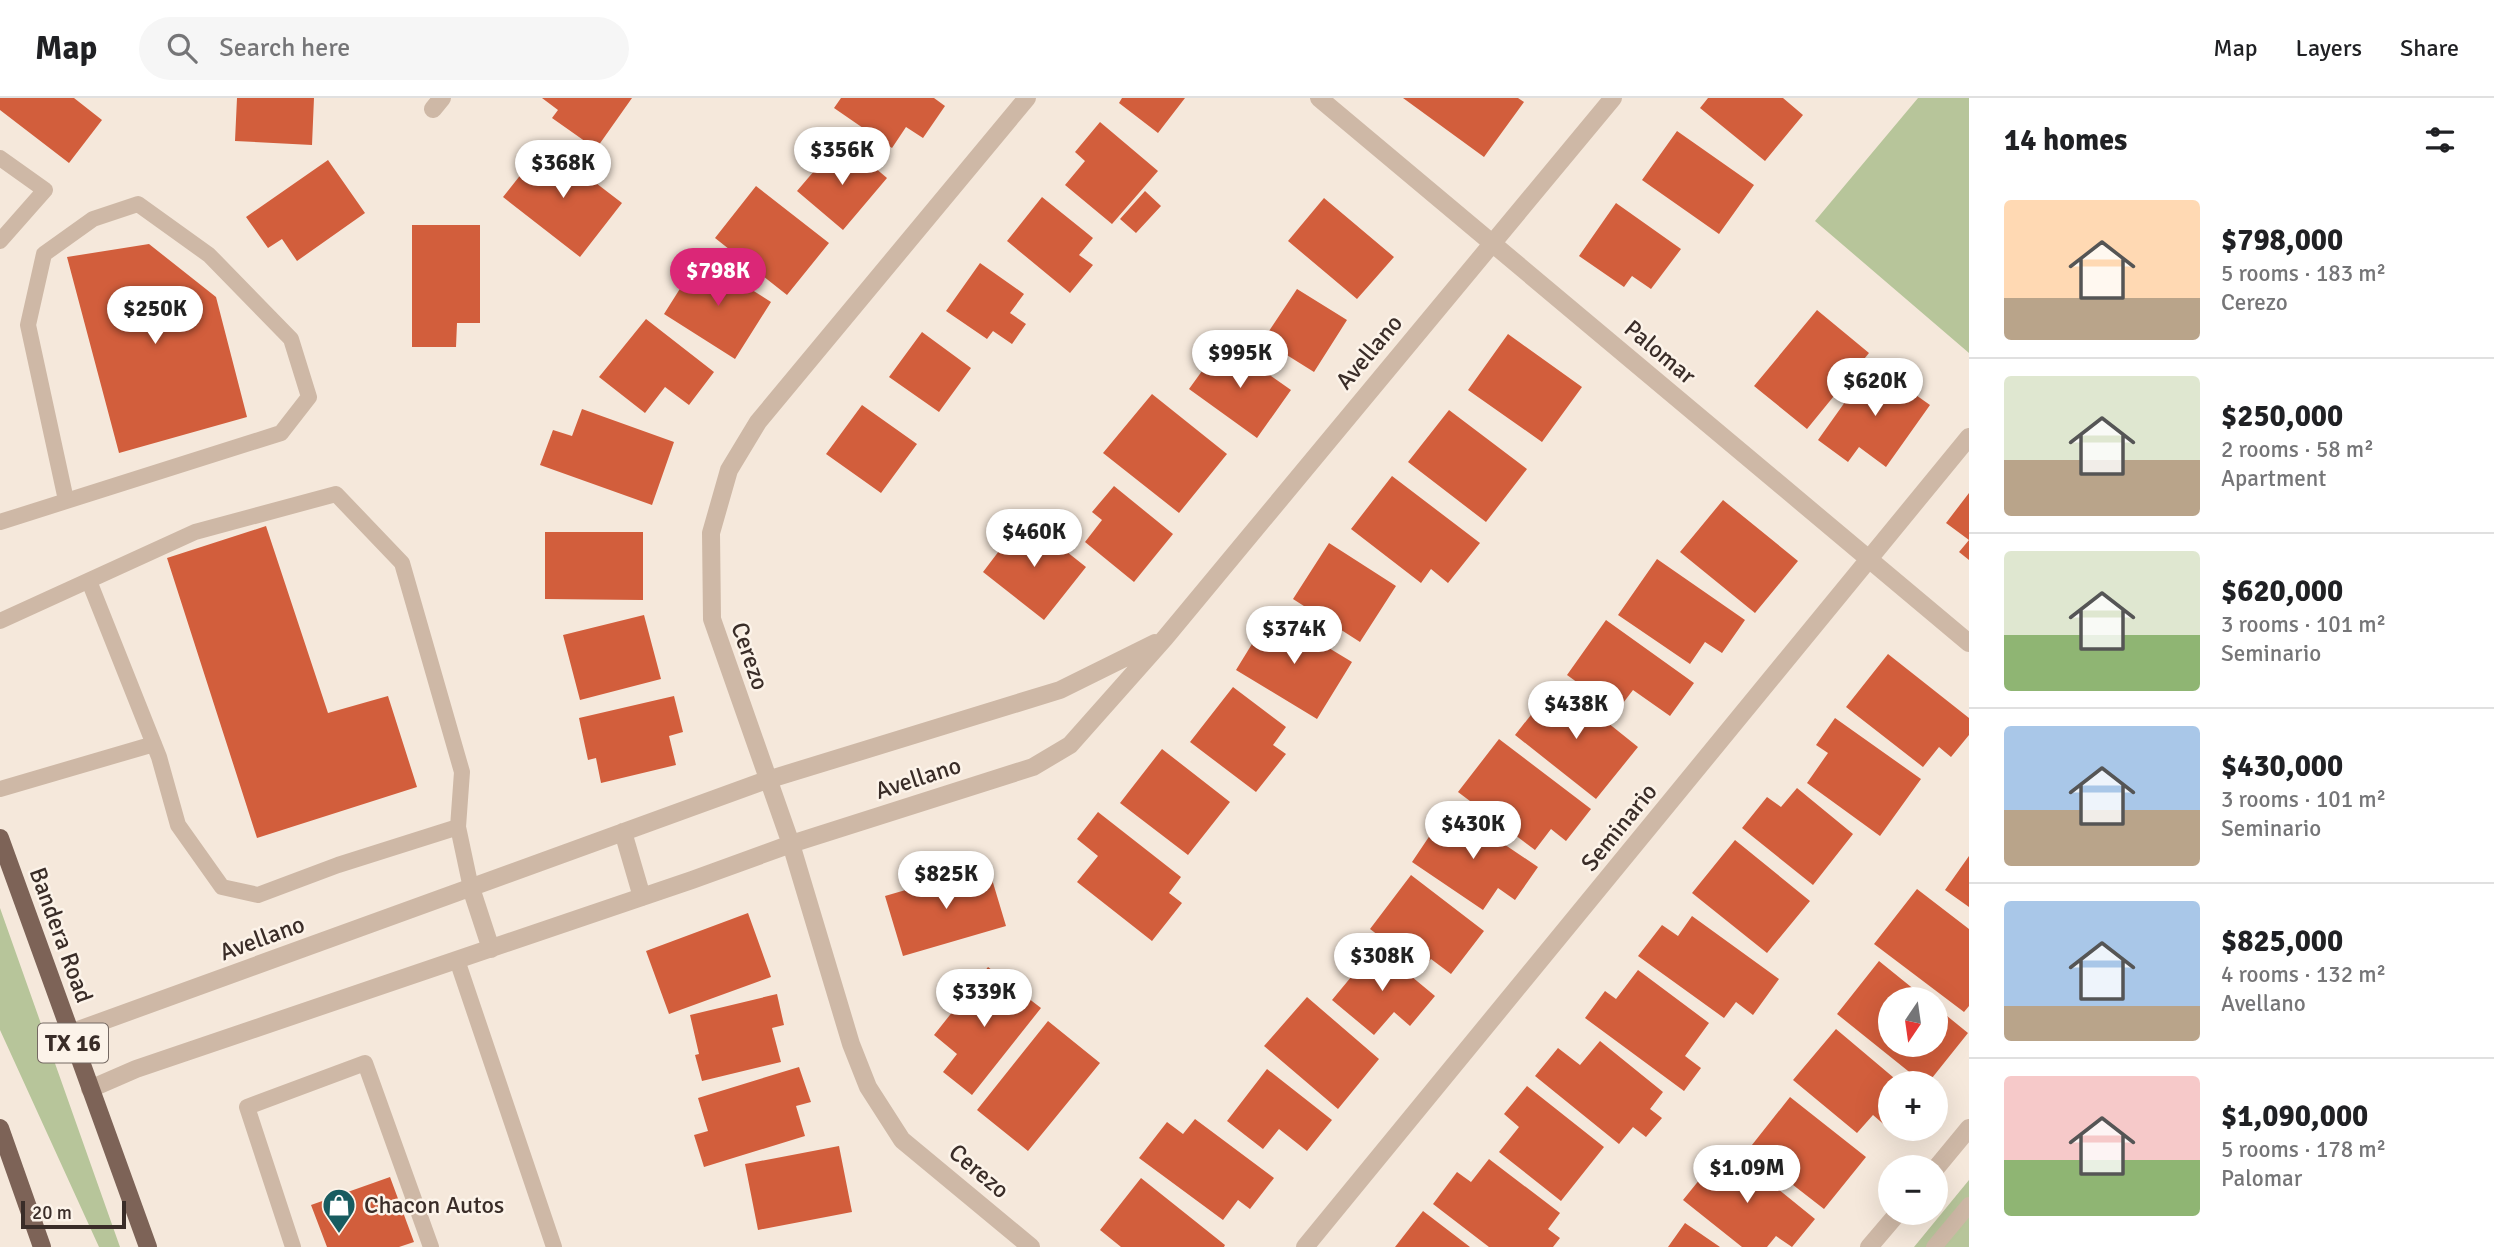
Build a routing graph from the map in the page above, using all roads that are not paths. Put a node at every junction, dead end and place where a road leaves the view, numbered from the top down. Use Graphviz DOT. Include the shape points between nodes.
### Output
graph roads {
  1 [pos="1027,98"];
  2 [pos="1319,98"];
  3 [pos="1613,98"];
  4 [pos="0,158"];
  5 [pos="0,241"];
  6 [pos="1492,242"];
  7 [pos="1969,437"];
  8 [pos="66,500"];
  9 [pos="0,522"];
  10 [pos="1869,561"];
  11 [pos="89,581"];
  12 [pos="0,621"];
  13 [pos="1165,638"];
  14 [pos="1969,643"];
  15 [pos="154,744"];
  16 [pos="766,780"];
  17 [pos="0,789"];
  18 [pos="458,827"];
  19 [pos="623,832"];
  20 [pos="0,838"];
  21 [pos="791,844"];
  22 [pos="471,888"];
  23 [pos="642,897"];
  24 [pos="491,949"];
  25 [pos="457,960"];
  26 [pos="70,1033"];
  27 [pos="90,1089"];
  28 [pos="0,1128"];
  29 [pos="1969,1128"];
  30 [pos="1947,1155"];
  31 [pos="1969,1205"];
  32 [pos="1888,1225"];
  33 [pos="41,1247"];
  34 [pos="148,1247"];
  35 [pos="293,1247"];
  36 [pos="430,1247"];
  37 [pos="554,1247"];
  38 [pos="1031,1247"];
  39 [pos="1305,1247"];
  40 [pos="1870,1247"];
  41 [pos="1934,1247"];
  1 -- 16 [label="street, Cerezo" via="810,357 758,422 729,470 711,533 712,619"];
  2 -- 6 [label="street, Palomar"];
  3 -- 6 [label="street, Avellano"];
  4 -- 5 [label="lane" via="45,190"];
  6 -- 10 [label="street, Palomar"];
  6 -- 13 [label="street, Avellano"];
  7 -- 10 [label="street, Seminario"];
  8 -- 8 [label="lane" via="281,433 309,397 291,339 209,255 138,204 93,219 44,254 28,324"];
  8 -- 9 [label="lane"];
  10 -- 14 [label="street, Palomar"];
  10 -- 39 [label="street, Seminario"];
  11 -- 12 [label="lane"];
  11 -- 15 [label="lane"];
  11 -- 18 [label="lane" via="195,533 336,494 402,563 462,772"];
  13 -- 16 [label="street, Avellano" via="1060,690"];
  13 -- 21 [label="street, Avellano" via="1070,745 1032,767"];
  15 -- 17 [label="lane"];
  15 -- 18 [label="lane" via="178,825 222,887 258,895"];
  16 -- 19 [label="street, Avellano"];
  16 -- 21 [label="street, Cerezo"];
  18 -- 22 [label="lane"];
  19 -- 22 [label="street, Avellano"];
  19 -- 23 [label="street"];
  20 -- 26 [label="main road, Bandera Road / TX 16"];
  21 -- 23 [label="street, Avellano"];
  21 -- 38 [label="street, Cerezo" via="851,1044 885,1117 902,1140"];
  22 -- 24 [label="street"];
  22 -- 26 [label="street, Avellano"];
  23 -- 24 [label="street, Avellano"];
  24 -- 25 [label="street, Avellano"];
  25 -- 27 [label="street, Avellano" via="136,1069"];
  25 -- 37 [label="lane"];
  26 -- 27 [label="main road, Bandera Road / TX 16"];
  27 -- 34 [label="main road, Bandera Road / TX 16"];
  28 -- 33 [label="main road"];
  29 -- 30 [label="street"];
  31 -- 41 [label="lane"];
  32 -- 40 [label="street"];
  35 -- 36 [label="lane" via="247,1107 365,1063"];
}
